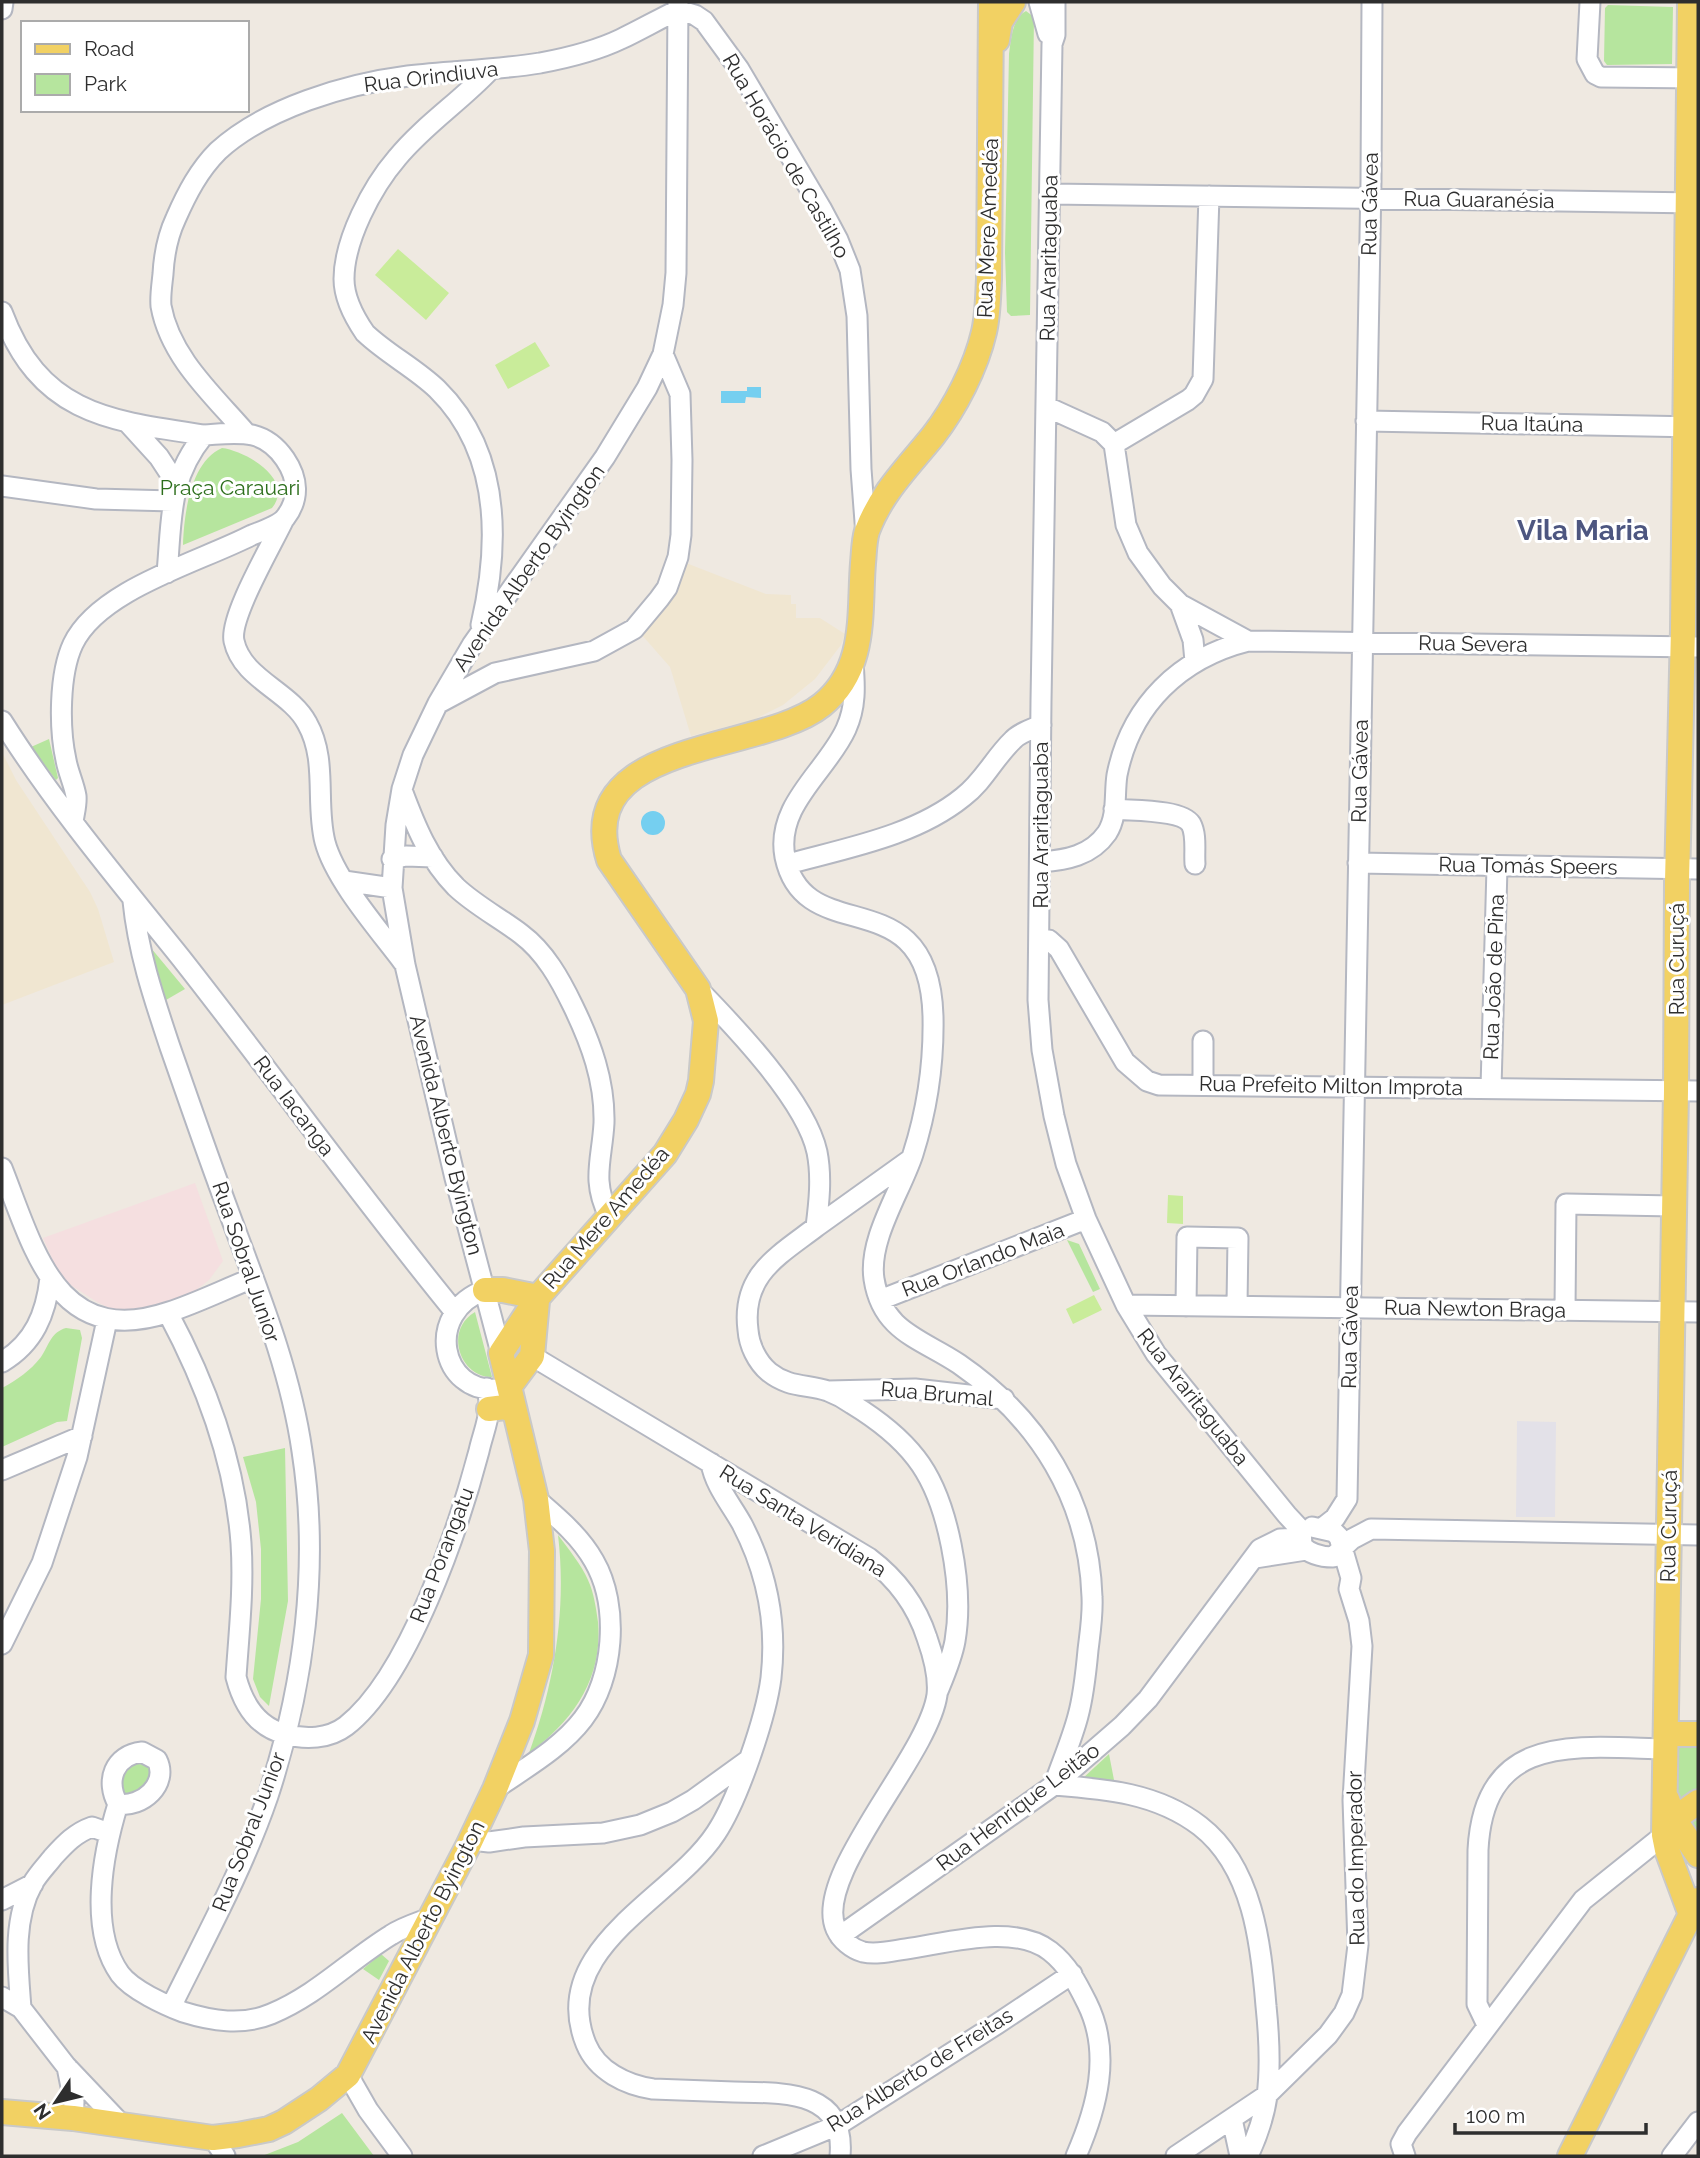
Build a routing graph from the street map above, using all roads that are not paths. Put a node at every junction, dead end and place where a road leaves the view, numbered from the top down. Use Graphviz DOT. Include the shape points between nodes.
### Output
graph roads {
  1 [pos="3,2"];
  2 [pos="1039,2"];
  3 [pos="1055,2"];
  4 [pos="1372,2"];
  5 [pos="1590,2"];
  6 [pos="1690,2"];
  7 [pos="996,3"];
  8 [pos="678,6"];
  9 [pos="2,9"];
  10 [pos="1694,34"];
  11 [pos="1052,44"];
  12 [pos="490,69"];
  13 [pos="1694,78"];
  14 [pos="1050,194"];
  15 [pos="1209,196"];
  16 [pos="1371,199"];
  17 [pos="1693,203"];
  18 [pos="2,312"];
  19 [pos="663,354"];
  20 [pos="1047,407"];
  21 [pos="1366,421"];
  22 [pos="129,424"];
  23 [pos="1692,427"];
  24 [pos="245,432"];
  25 [pos="204,435"];
  26 [pos="1114,444"];
  27 [pos="2,486"];
  28 [pos="174,492"];
  29 [pos="284,519"];
  30 [pos="252,535"];
  31 [pos="866,536"];
  32 [pos="493,551"];
  33 [pos="267,556"];
  34 [pos="530,564"];
  35 [pos="167,573"];
  36 [pos="1180,604"];
  37 [pos="478,636"];
  38 [pos="1248,641"];
  39 [pos="1362,643"];
  40 [pos="1691,647"];
  41 [pos="1195,661"];
  42 [pos="853,663"];
  43 [pos="495,673"];
  44 [pos="438,703"];
  45 [pos="2,721"];
  46 [pos="1041,725"];
  47 [pos="402,789"];
  48 [pos="1114,809"];
  49 [pos="74,822"];
  50 [pos="433,857"];
  51 [pos="392,859"];
  52 [pos="1041,862"];
  53 [pos="1358,863"];
  54 [pos="788,864"];
  55 [pos="1195,864"];
  56 [pos="1497,867"];
  57 [pos="1688,869"];
  58 [pos="344,881"];
  59 [pos="392,888"];
  60 [pos="133,901"];
  61 [pos="1040,940"];
  62 [pos="405,965"];
  63 [pos="698,989"];
  64 [pos="1203,1041"];
  65 [pos="1203,1085"];
  66 [pos="1354,1086"];
  67 [pos="1491,1088"];
  68 [pos="1687,1091"];
  69 [pos="911,1158"];
  70 [pos="2,1168"];
  71 [pos="1674,1206"];
  72 [pos="609,1216"];
  73 [pos="1086,1220"];
  74 [pos="816,1227"];
  75 [pos="50,1278"];
  76 [pos="253,1278"];
  77 [pos="485,1290"];
  78 [pos="538,1297"];
  79 [pos="880,1300"];
  80 [pos="1126,1305"];
  81 [pos="1237,1305"];
  82 [pos="1185,1306"];
  83 [pos="1351,1307"];
  84 [pos="1565,1310"];
  85 [pos="454,1311"];
  86 [pos="1672,1312"];
  87 [pos="1698,1312"];
  88 [pos="168,1313"];
  89 [pos="107,1320"];
  90 [pos="500,1353"];
  91 [pos="532,1356"];
  92 [pos="2,1362"];
  93 [pos="827,1391"];
  94 [pos="495,1395"];
  95 [pos="1004,1399"];
  96 [pos="82,1436"];
  97 [pos="710,1463"];
  98 [pos="2,1470"];
  99 [pos="536,1499"];
  100 [pos="1347,1501"];
  101 [pos="1371,1529"];
  102 [pos="1669,1534"];
  103 [pos="1698,1535"];
  104 [pos="1310,1541"];
  105 [pos="1341,1549"];
  106 [pos="1349,1589"];
  107 [pos="2,1644"];
  108 [pos="937,1694"];
  109 [pos="1698,1734"];
  110 [pos="286,1735"];
  111 [pos="1666,1741"];
  112 [pos="747,1761"];
  113 [pos="1054,1785"];
  114 [pos="495,1789"];
  115 [pos="1698,1802"];
  116 [pos="118,1804"];
  117 [pos="1669,1827"];
  118 [pos="109,1833"];
  119 [pos="471,1840"];
  120 [pos="1698,1855"];
  121 [pos="33,1884"];
  122 [pos="2,1900"];
  123 [pos="1694,1906"];
  124 [pos="430,1918"];
  125 [pos="840,1936"];
  126 [pos="1072,1974"];
  127 [pos="2,1997"];
  128 [pos="171,2007"];
  129 [pos="21,2008"];
  130 [pos="1487,2025"];
  131 [pos="1269,2044"];
  132 [pos="66,2066"];
  133 [pos="1292,2071"];
  134 [pos="348,2075"];
  135 [pos="1267,2095"];
  136 [pos="2,2112"];
  137 [pos="73,2118"];
  138 [pos="1232,2119"];
  139 [pos="1698,2122"];
  140 [pos="121,2124"];
  141 [pos="838,2125"];
  142 [pos="219,2147"];
  143 [pos="402,2156"];
  144 [pos="763,2156"];
  145 [pos="840,2156"];
  146 [pos="1076,2156"];
  147 [pos="1176,2156"];
  148 [pos="1240,2156"];
  149 [pos="1248,2156"];
  150 [pos="1405,2156"];
  151 [pos="1570,2156"];
  152 [pos="1672,2156"];
  1 -- 9 [label="street"];
  2 -- 11 [label="street, Rua Araritaguaba"];
  3 -- 11 [label="street, Rua Araritaguaba"];
  4 -- 16 [label="street, Rua Gávea"];
  5 -- 13 [label="street" via="1587,59 1595,74"];
  6 -- 10 [label="main road, Rua Curuçá"];
  7 -- 31 [label="main road, Rua Mere Amedéa" via="1000,22 991,60 989,279 983,336 953,403 883,498"];
  8 -- 12 [label="street, Rua Orindiuva" via="620,40 587,52"];
  8 -- 19 [label="street, Avenida Alberto Byington" via="676,273"];
  8 -- 31 [label="street, Rua Horácio de Castilho" via="704,21 739,69 821,208 850,270 857,316"];
  10 -- 13 [label="main road, Rua Curuçá"];
  11 -- 14 [label="street, Rua Araritaguaba"];
  12 -- 24 [label="street, Rua Orindiuva" via="407,76 313,98 245,131 198,174 170,230 161,302 165,324 182,356"];
  12 -- 32 [label="street" via="395,159 360,217 344,278 349,304 365,333 437,389 475,446 490,494"];
  13 -- 17 [label="main road, Rua Curuçá"];
  14 -- 15 [label="street, Rua Guaranésia"];
  14 -- 20 [label="street, Rua Araritaguaba"];
  15 -- 16 [label="street, Rua Guaranésia"];
  15 -- 26 [label="street" via="1203,379 1188,400"];
  16 -- 17 [label="street, Rua Guaranésia"];
  16 -- 21 [label="street, Rua Gávea"];
  17 -- 23 [label="main road, Rua Curuçá"];
  18 -- 22 [label="street" via="33,370 76,405"];
  19 -- 34 [label="street, Avenida Alberto Byington" via="648,388 605,457"];
  19 -- 43 [label="street" via="681,403 681,535 667,588 634,629 610,644 576,657"];
  20 -- 26 [label="street" via="1102,432"];
  20 -- 46 [label="street, Rua Araritaguaba"];
  21 -- 23 [label="street, Rua Itaúna"];
  21 -- 39 [label="street, Rua Gávea"];
  22 -- 25 [label="street"];
  22 -- 28 [label="street" via="159,457"];
  23 -- 40 [label="main road, Rua Curuçá"];
  24 -- 25 [label="street"];
  24 -- 29 [label="street" via="270,443 289,465 297,492"];
  25 -- 28 [label="street" via="189,455"];
  26 -- 36 [label="street" via="1131,539 1149,570"];
  27 -- 28 [label="street" via="96,499"];
  28 -- 35 [label="street"];
  29 -- 30 [label="street"];
  29 -- 33 [label="street"];
  30 -- 33 [label="street"];
  30 -- 35 [label="street"];
  31 -- 42 [label="main road, Rua Mere Amedéa"];
  32 -- 34 [label="street" via="502,562"];
  32 -- 37 [label="street"];
  33 -- 58 [label="street" via="240,608 234,642 254,673 290,701 313,735 318,750 322,831"];
  34 -- 37 [label="street, Avenida Alberto Byington"];
  35 -- 49 [label="street" via="107,607 84,628 67,661 62,730 76,798"];
  36 -- 38 [label="street"];
  36 -- 41 [label="street"];
  37 -- 43 [label="street" via="480,657"];
  37 -- 44 [label="street, Avenida Alberto Byington"];
  38 -- 39 [label="street, Rua Severa"];
  38 -- 41 [label="street"];
  39 -- 40 [label="street, Rua Severa"];
  39 -- 53 [label="street, Rua Gávea"];
  40 -- 57 [label="main road, Rua Curuçá"];
  41 -- 48 [label="street" via="1170,680 1133,726 1121,756"];
  42 -- 54 [label="street" via="852,713 837,744 792,810 785,836"];
  42 -- 63 [label="main road, Rua Mere Amedéa" via="825,703 806,715 663,760 641,771 614,798 603,829 610,860"];
  43 -- 44 [label="street"];
  44 -- 47 [label="street, Avenida Alberto Byington"];
  45 -- 49 [label="street"];
  46 -- 52 [label="street, Rua Araritaguaba"];
  46 -- 54 [label="street" via="1014,739 982,780 945,810 894,834"];
  47 -- 50 [label="street"];
  47 -- 51 [label="street, Avenida Alberto Byington"];
  48 -- 52 [label="street" via="1108,831 1089,850 1076,857"];
  48 -- 55 [label="street" via="1184,818 1194,834"];
  49 -- 60 [label="street"];
  50 -- 51 [label="street"];
  50 -- 72 [label="street" via="458,888 533,945 555,971 574,1008 596,1056 604,1122 598,1185"];
  51 -- 59 [label="street, Avenida Alberto Byington"];
  52 -- 61 [label="street, Rua Araritaguaba"];
  53 -- 56 [label="street, Rua Tomás Speers"];
  53 -- 66 [label="street, Rua Gávea"];
  54 -- 69 [label="street" via="801,889 820,906 893,929 913,946 925,966 933,1018 930,1072 924,1117"];
  56 -- 57 [label="street, Rua Tomás Speers"];
  56 -- 67 [label="street, Rua João de Pina"];
  57 -- 68 [label="main road, Rua Curuçá"];
  58 -- 59 [label="street"];
  58 -- 62 [label="street"];
  59 -- 62 [label="street, Avenida Alberto Byington"];
  60 -- 76 [label="street, Rua Sobral Junior" via="150,988"];
  60 -- 85 [label="street, Rua Iacanga"];
  61 -- 65 [label="street, Rua Prefeito Milton Improta" via="1049,940 1059,949 1125,1062 1136,1073 1159,1085"];
  61 -- 73 [label="street, Rua Araritaguaba" via="1042,1050 1066,1164"];
  62 -- 77 [label="street, Avenida Alberto Byington"];
  63 -- 72 [label="main road, Rua Mere Amedéa" via="706,1021 698,1094 664,1154"];
  63 -- 74 [label="street" via="759,1056 810,1131 819,1171"];
  64 -- 65 [label="street"];
  65 -- 66 [label="street, Rua Prefeito Milton Improta"];
  66 -- 67 [label="street, Rua Prefeito Milton Improta"];
  66 -- 83 [label="street, Rua Gávea"];
  67 -- 68 [label="street, Rua Prefeito Milton Improta"];
  68 -- 71 [label="main road, Rua Curuçá"];
  69 -- 74 [label="street"];
  69 -- 79 [label="street" via="874,1259"];
  70 -- 75 [label="street"];
  71 -- 84 [label="street" via="1566,1204"];
  71 -- 86 [label="main road, Rua Curuçá"];
  72 -- 78 [label="main road, Rua Mere Amedéa"];
  73 -- 79 [label="street, Rua Orlando Maia"];
  73 -- 80 [label="street, Rua Araritaguaba"];
  74 -- 93 [label="street" via="762,1271 753,1284 746,1315 751,1345 768,1371 797,1387"];
  75 -- 89 [label="street" via="77,1305"];
  75 -- 92 [label="street" via="43,1316 34,1332"];
  76 -- 88 [label="street"];
  76 -- 110 [label="street, Rua Sobral Junior" via="291,1396 307,1492 309,1581"];
  77 -- 78 [label="main road"];
  77 -- 85 [label="street"];
  77 -- 90 [label="street, Avenida Alberto Byington"];
  78 -- 90 [label="main road, Rua Mere Amedéa"];
  78 -- 91 [label="main road, Rua Mere Amedéa"];
  79 -- 95 [label="street" via="905,1333 958,1363"];
  80 -- 82 [label="street, Rua Newton Braga"];
  80 -- 104 [label="street, Rua Araritaguaba" via="1156,1354"];
  81 -- 82 [label="street, Rua Newton Braga"];
  81 -- 82 [label="street" via="1238,1238 1187,1237"];
  81 -- 83 [label="street, Rua Newton Braga"];
  83 -- 84 [label="street, Rua Newton Braga"];
  83 -- 100 [label="street, Rua Gávea"];
  84 -- 86 [label="street, Rua Newton Braga"];
  85 -- 94 [label="street" via="447,1327 448,1356 462,1376"];
  86 -- 87 [label="street, Rua Newton Braga"];
  86 -- 102 [label="main road, Rua Curuçá"];
  88 -- 89 [label="street" via="124,1322"];
  88 -- 110 [label="street, Rua Porangatu" via="213,1412 233,1493 241,1541 239,1690 263,1725"];
  89 -- 96 [label="street"];
  90 -- 94 [label="main road, Avenida Alberto Byington"];
  91 -- 94 [label="main road"];
  91 -- 97 [label="street, Rua Santa Veridiana"];
  93 -- 95 [label="street, Rua Brumal" via="915,1389"];
  93 -- 108 [label="street" via="904,1443 943,1511 951,1541 957,1611 951,1657"];
  94 -- 99 [label="main road, Avenida Alberto Byington" via="515,1412"];
  94 -- 110 [label="street, Rua Porangatu" via="468,1493 430,1597 396,1662 365,1708 344,1728 316,1737"];
  95 -- 113 [label="street" via="1045,1448 1066,1485 1082,1525 1089,1560 1093,1599 1085,1684"];
  96 -- 98 [label="street"];
  96 -- 107 [label="street" via="42,1563"];
  97 -- 108 [label="street, Rua Santa Veridiana" via="887,1571 921,1620 931,1649"];
  97 -- 112 [label="street" via="713,1477 749,1537 769,1603 771,1680"];
  99 -- 114 [label="main road, Avenida Alberto Byington" via="542,1550 541,1655"];
  99 -- 114 [label="street, Avenida Alberto Byington" via="563,1522 596,1563 608,1600 608,1650 599,1691 582,1720 554,1747"];
  100 -- 101 [label="street" via="1356,1521"];
  100 -- 104 [label="street"];
  101 -- 102 [label="street"];
  101 -- 105 [label="street"];
  102 -- 103 [label="street"];
  102 -- 111 [label="main road, Rua Curuçá"];
  104 -- 105 [label="street" via="1334,1532"];
  104 -- 106 [label="street, Rua do Imperador"];
  104 -- 113 [label="street, Rua Henrique Leitão" via="1279,1539 1260,1549 1148,1699"];
  105 -- 106 [label="street, Rua do Imperador" via="1351,1578"];
  106 -- 133 [label="street, Rua do Imperador" via="1362,1646 1353,1800 1356,1971 1344,2013"];
  108 -- 125 [label="street, Rua Santa Veridiana" via="917,1745 844,1868 832,1903"];
  109 -- 111 [label="main road"];
  110 -- 128 [label="street, Rua Sobral Junior" via="267,1799 223,1904"];
  111 -- 117 [label="main road, Rua Curuçá"];
  111 -- 130 [label="street" via="1538,1754 1519,1763 1494,1786 1484,1808 1478,1850 1477,2004"];
  112 -- 119 [label="street" via="672,1812 623,1830"];
  112 -- 141 [label="street" via="716,1834 597,1951 580,1992 581,2032 594,2058 634,2086 789,2093 812,2100"];
  113 -- 125 [label="street, Rua Henrique Leitão"];
  113 -- 131 [label="street" via="1114,1790 1151,1800 1178,1811 1223,1851 1240,1878 1254,1919"];
  114 -- 119 [label="main road, Avenida Alberto Byington"];
  115 -- 117 [label="main road"];
  116 -- 118 [label="street"];
  117 -- 120 [label="main road"];
  117 -- 123 [label="main road, Rua Curuçá" via="1667,1850"];
  117 -- 130 [label="street" via="1583,1900"];
  118 -- 121 [label="street" via="92,1827 76,1834"];
  118 -- 128 [label="street" via="100,1908 104,1935 121,1976"];
  119 -- 124 [label="main road, Avenida Alberto Byington"];
  121 -- 122 [label="street"];
  121 -- 129 [label="street" via="17,1947"];
  123 -- 151 [label="main road"];
  124 -- 128 [label="street" via="392,1934 299,2001 269,2015 213,2021"];
  124 -- 134 [label="main road, Avenida Alberto Byington"];
  125 -- 126 [label="street" via="861,1952 874,1953 977,1938 1027,1939 1049,1950"];
  126 -- 141 [label="street, Rua Alberto de Freitas"];
  126 -- 146 [label="street" via="1089,2007 1100,2065 1094,2108"];
  127 -- 129 [label="street"];
  129 -- 132 [label="street"];
  130 -- 150 [label="street" via="1402,2140"];
  131 -- 133 [label="street"];
  131 -- 135 [label="street"];
  132 -- 137 [label="street"];
  132 -- 140 [label="street"];
  133 -- 135 [label="street, Rua do Imperador"];
  134 -- 142 [label="main road" via="284,2122"];
  134 -- 143 [label="street"];
  135 -- 138 [label="street, Rua do Imperador"];
  135 -- 149 [label="street"];
  136 -- 137 [label="main road"];
  137 -- 140 [label="main road"];
  138 -- 147 [label="street, Rua do Imperador"];
  138 -- 148 [label="street"];
  139 -- 152 [label="street"];
  140 -- 142 [label="main road"];
  141 -- 144 [label="street, Rua Alberto de Freitas"];
  141 -- 145 [label="street"];
}
